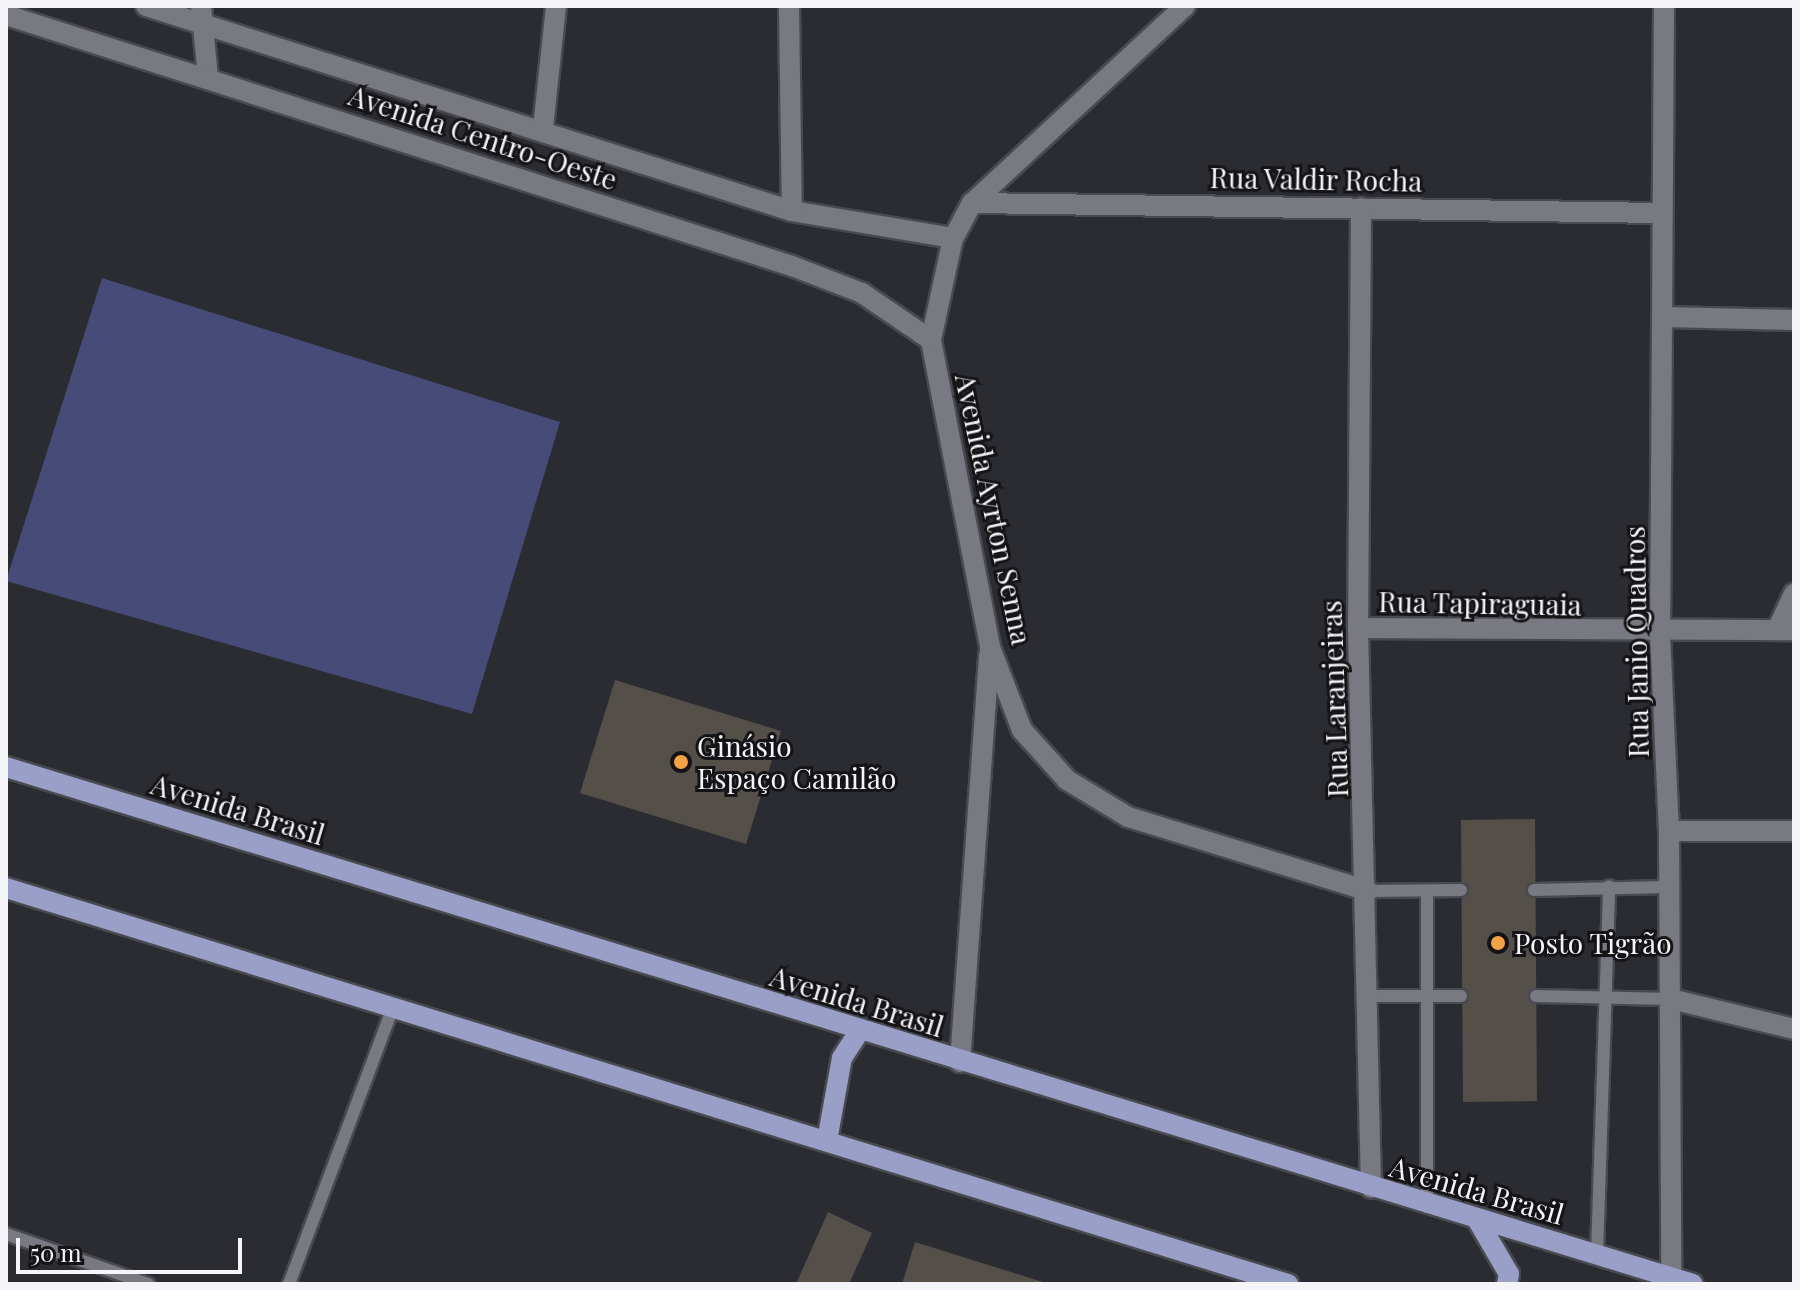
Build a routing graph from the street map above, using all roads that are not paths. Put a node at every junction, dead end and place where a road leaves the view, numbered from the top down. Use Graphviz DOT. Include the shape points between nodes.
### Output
graph roads {
  1 [pos="146,6"];
  2 [pos="556,6"];
  3 [pos="789,6"];
  4 [pos="1185,6"];
  5 [pos="1664,6"];
  6 [pos="201,14"];
  7 [pos="6,15"];
  8 [pos="208,78"];
  9 [pos="543,128"];
  10 [pos="972,203"];
  11 [pos="1361,208"];
  12 [pos="792,211"];
  13 [pos="1660,213"];
  14 [pos="953,238"];
  15 [pos="1663,317"];
  16 [pos="1794,320"];
  17 [pos="931,340"];
  18 [pos="1794,594"];
  19 [pos="1358,628"];
  20 [pos="1786,629"];
  21 [pos="1660,634"];
  22 [pos="990,647"];
  23 [pos="6,767"];
  24 [pos="1669,831"];
  25 [pos="1794,831"];
  26 [pos="1609,886"];
  27 [pos="1667,887"];
  28 [pos="6,888"];
  29 [pos="1461,890"];
  30 [pos="1534,890"];
  31 [pos="1368,891"];
  32 [pos="1427,891"];
  33 [pos="1371,996"];
  34 [pos="1428,996"];
  35 [pos="1461,996"];
  36 [pos="1536,996"];
  37 [pos="1606,998"];
  38 [pos="1671,999"];
  39 [pos="393,1007"];
  40 [pos="1794,1029"];
  41 [pos="859,1032"];
  42 [pos="960,1062"];
  43 [pos="827,1141"];
  44 [pos="1371,1188"];
  45 [pos="1427,1207"];
  46 [pos="1478,1221"];
  47 [pos="6,1234"];
  48 [pos="1597,1254"];
  49 [pos="1671,1277"];
  50 [pos="148,1284"];
  51 [pos="289,1284"];
  52 [pos="1288,1284"];
  53 [pos="1507,1284"];
  54 [pos="1693,1284"];
  1 -- 6 [label="street, Avenida Centro-Oeste"];
  2 -- 9 [label="street"];
  3 -- 12 [label="street"];
  4 -- 10 [label="street, Avenida Ayrton Senna"];
  5 -- 13 [label="street, Rua Janio Quadros"];
  6 -- 8 [label="street"];
  6 -- 9 [label="street, Avenida Centro-Oeste"];
  7 -- 8 [label="street, Avenida Centro-Oeste"];
  8 -- 17 [label="street, Avenida Centro-Oeste" via="792,266 862,293"];
  9 -- 12 [label="street, Avenida Centro-Oeste"];
  10 -- 11 [label="street, Rua Valdir Rocha"];
  10 -- 14 [label="street, Avenida Ayrton Senna"];
  11 -- 13 [label="street, Rua Valdir Rocha"];
  11 -- 19 [label="street, Rua Laranjeiras"];
  12 -- 14 [label="street, Avenida Centro-Oeste"];
  13 -- 15 [label="street, Rua Janio Quadros"];
  14 -- 17 [label="street, Avenida Ayrton Senna"];
  15 -- 16 [label="street"];
  15 -- 21 [label="street, Rua Janio Quadros"];
  17 -- 22 [label="street, Avenida Ayrton Senna"];
  18 -- 20 [label="street"];
  19 -- 21 [label="street, Rua Tapiraguaia"];
  19 -- 31 [label="street, Rua Laranjeiras"];
  20 -- 21 [label="street, Rua Tapiraguaia"];
  21 -- 24 [label="street, Rua Janio Quadros"];
  22 -- 31 [label="street, Avenida Ayrton Senna" via="1022,730 1067,780 1128,817"];
  22 -- 42 [label="street"];
  23 -- 41 [label="main road, Avenida Brasil"];
  24 -- 25 [label="street"];
  24 -- 27 [label="street, Rua Janio Quadros"];
  26 -- 27 [label="lane"];
  26 -- 30 [label="lane"];
  26 -- 37 [label="lane"];
  27 -- 38 [label="street, Rua Janio Quadros"];
  28 -- 39 [label="main road"];
  29 -- 32 [label="lane"];
  31 -- 32 [label="lane"];
  31 -- 33 [label="street, Rua Laranjeiras"];
  32 -- 34 [label="lane"];
  33 -- 34 [label="lane"];
  33 -- 44 [label="street, Rua Laranjeiras"];
  34 -- 35 [label="lane"];
  34 -- 45 [label="lane"];
  36 -- 37 [label="lane"];
  37 -- 38 [label="lane"];
  37 -- 48 [label="lane"];
  38 -- 40 [label="street"];
  38 -- 49 [label="street, Rua Janio Quadros"];
  39 -- 43 [label="main road"];
  39 -- 51 [label="lane"];
  41 -- 42 [label="main road, Avenida Brasil"];
  41 -- 43 [label="main road" via="842,1058"];
  42 -- 44 [label="main road, Avenida Brasil"];
  43 -- 52 [label="main road"];
  44 -- 45 [label="main road, Avenida Brasil"];
  45 -- 46 [label="main road, Avenida Brasil"];
  46 -- 48 [label="main road, Avenida Brasil"];
  46 -- 53 [label="main road" via="1509,1274"];
  47 -- 50 [label="lane"];
  48 -- 49 [label="main road, Avenida Brasil"];
  49 -- 54 [label="main road, Avenida Brasil"];
}
